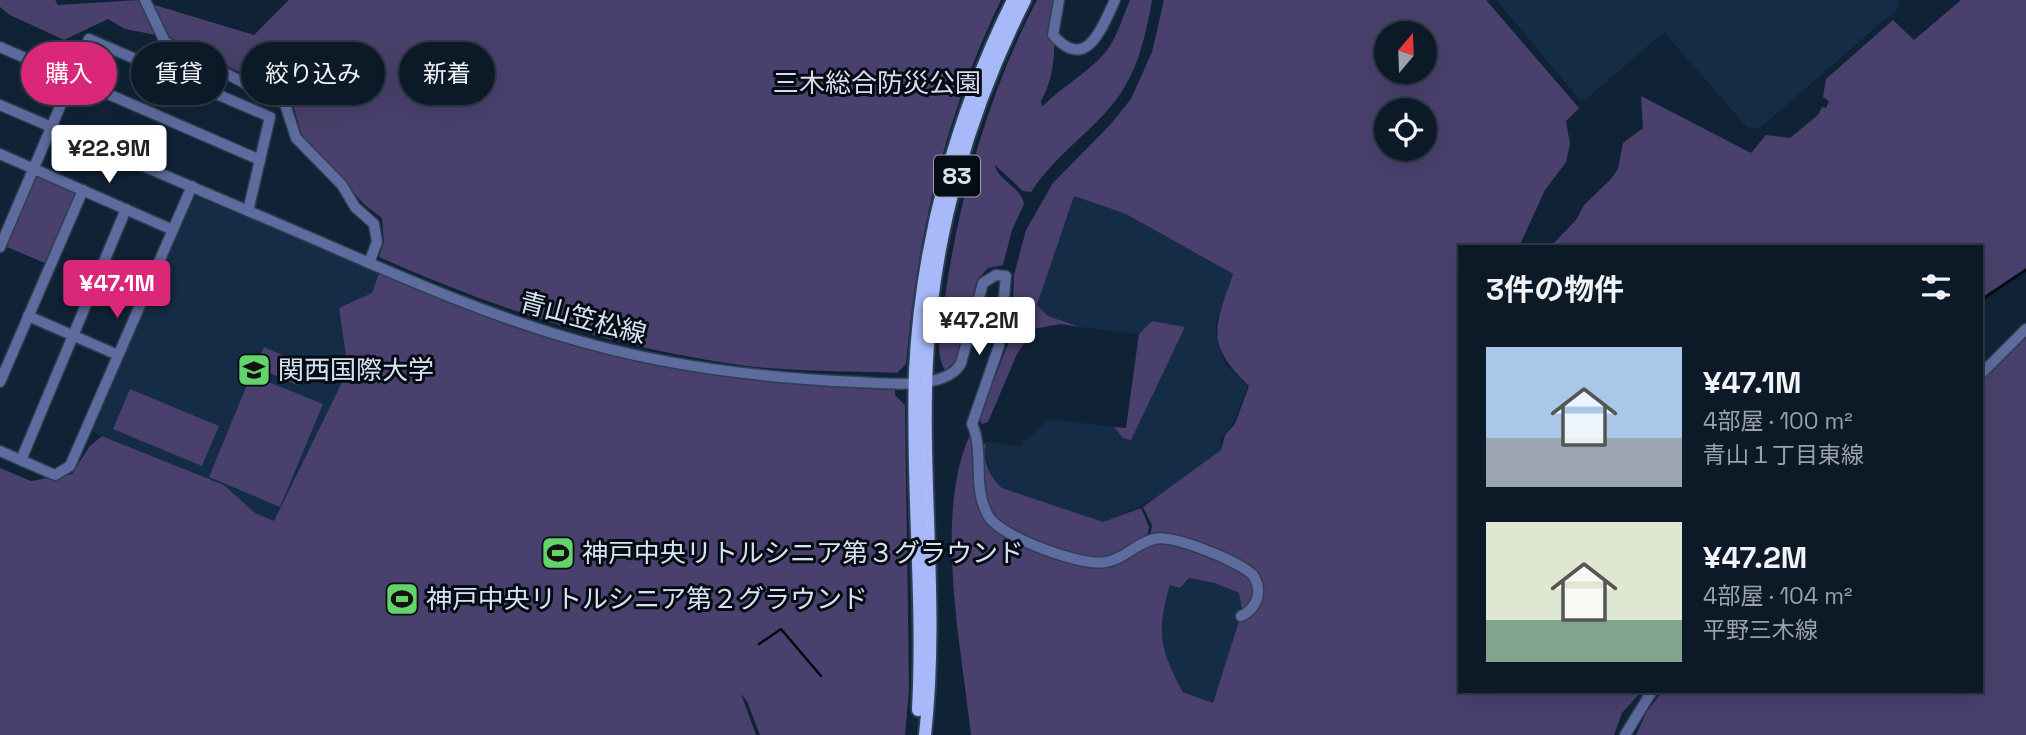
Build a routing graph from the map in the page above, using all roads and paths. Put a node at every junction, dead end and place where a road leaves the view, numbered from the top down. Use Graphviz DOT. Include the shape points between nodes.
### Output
graph roads {
  1 [pos="145,0"];
  2 [pos="1013,0"];
  3 [pos="1025,0"];
  4 [pos="1059,0"];
  5 [pos="1115,0"];
  6 [pos="0,47"];
  7 [pos="117,51"];
  8 [pos="21,56"];
  9 [pos="117,98"];
  10 [pos="0,105"];
  11 [pos="59,105"];
  12 [pos="50,127"];
  13 [pos="0,154"];
  14 [pos="260,160"];
  15 [pos="33,169"];
  16 [pos="192,186"];
  17 [pos="82,190"];
  18 [pos="126,209"];
  19 [pos="248,211"];
  20 [pos="173,230"];
  21 [pos="0,247"];
  22 [pos="369,263"];
  23 [pos="28,316"];
  24 [pos="2026,329"];
  25 [pos="73,335"];
  26 [pos="118,355"];
  27 [pos="1983,372"];
  28 [pos="0,382"];
  29 [pos="921,382"];
  30 [pos="0,451"];
  31 [pos="21,460"];
  32 [pos="1241,616"];
  33 [pos="1651,693"];
  34 [pos="916,735"];
  35 [pos="925,735"];
  36 [pos="1625,735"];
  1 -- 22 [label="street" via="164,42 285,104 296,138 374,224 377,242"];
  2 -- 29 [label="main road, 83" via="973,90 946,177 924,279"];
  3 -- 29 [label="main road, 83" via="983,97 956,179"];
  4 -- 5 [label="street" via="1054,35 1077,50 1096,40"];
  6 -- 8 [label="street"];
  7 -- 14 [label="street" via="270,117"];
  9 -- 14 [label="street"];
  10 -- 12 [label="street, 青山笠松線"];
  11 -- 12 [label="street"];
  12 -- 15 [label="street"];
  12 -- 16 [label="street, 青山笠松線"];
  13 -- 15 [label="street"];
  14 -- 19 [label="street"];
  15 -- 17 [label="street"];
  15 -- 21 [label="street"];
  16 -- 19 [label="street, 青山笠松線"];
  16 -- 20 [label="street"];
  17 -- 18 [label="street"];
  17 -- 23 [label="street"];
  18 -- 20 [label="street"];
  18 -- 25 [label="street"];
  19 -- 22 [label="street, 青山笠松線"];
  20 -- 26 [label="street"];
  22 -- 29 [label="street, 青山笠松線" via="474,308 613,350 747,374"];
  23 -- 25 [label="street"];
  23 -- 28 [label="street"];
  24 -- 27 [label="street"];
  25 -- 26 [label="street"];
  25 -- 31 [label="street"];
  26 -- 31 [label="street" via="70,466 55,475"];
  29 -- 32 [label="street" via="946,378 957,370 983,283 996,275 1006,276 998,354 971,424 978,440 983,503 991,520 1032,545 1100,563 1156,538 1179,541 1250,572 1258,597"];
  29 -- 34 [label="main road, 83"];
  29 -- 35 [label="main road, 83" via="929,637"];
  30 -- 31 [label="street"];
  33 -- 36 [label="street"];
}
